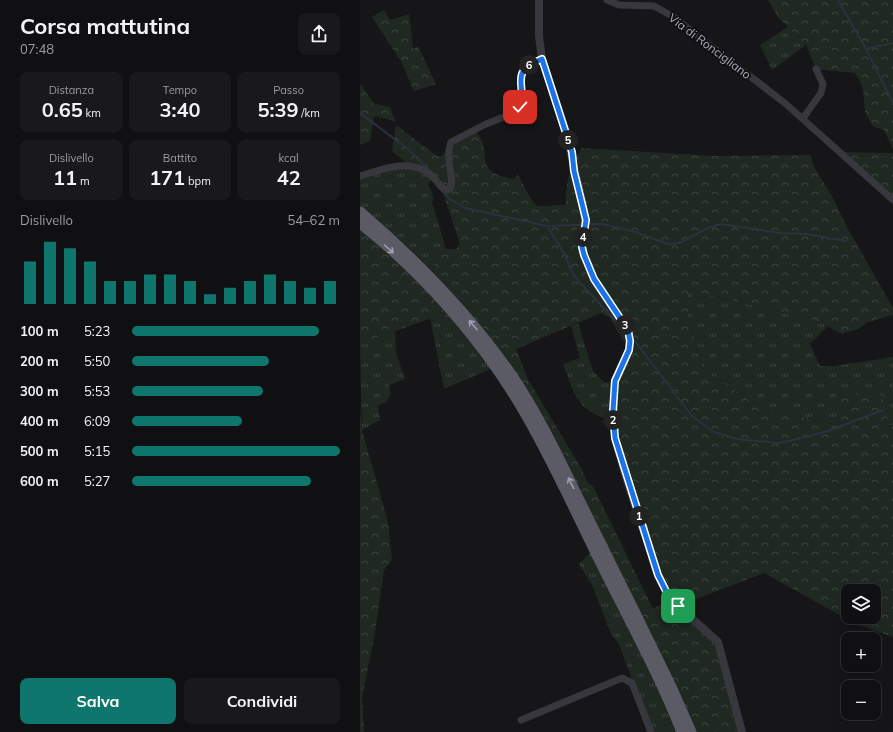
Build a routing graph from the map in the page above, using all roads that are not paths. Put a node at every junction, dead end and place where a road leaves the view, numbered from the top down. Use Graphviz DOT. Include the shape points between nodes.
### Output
graph roads {
  1 [pos="539,0"];
  2 [pos="607,0"];
  3 [pos="542,59"];
  4 [pos="816,69"];
  5 [pos="802,118"];
  6 [pos="360,176"];
  7 [pos="893,200"];
  8 [pos="360,212"];
  9 [pos="360,223"];
  10 [pos="521,720"];
  11 [pos="651,732"];
  12 [pos="682,732"];
  13 [pos="691,732"];
  14 [pos="742,732"];
  1 -- 3 [label="street"];
  2 -- 5 [label="street, Via di Roncigliano" via="619,5 654,6 672,16"];
  3 -- 6 [label="street" via="523,71 520,84 521,103 516,112 450,142 448,161 453,183 450,189 446,190 434,177 409,165 397,165"];
  3 -- 14 [label="street" via="572,152 586,220 582,247 584,255 594,279 628,330 629,350 615,381 613,411 615,438 625,474 658,575 666,591 678,606 718,642"];
  4 -- 5 [label="street" via="823,84 821,93"];
  5 -- 7 [label="street, Via di Roncigliano"];
  13 -- 8 [label="highway, one-way" via="546,432 513,378 477,329 445,292"];
  9 -- 12 [label="highway, one-way" via="442,301 476,342 517,399 581,522"];
  10 -- 11 [label="street" via="622,678 632,683"];
}
